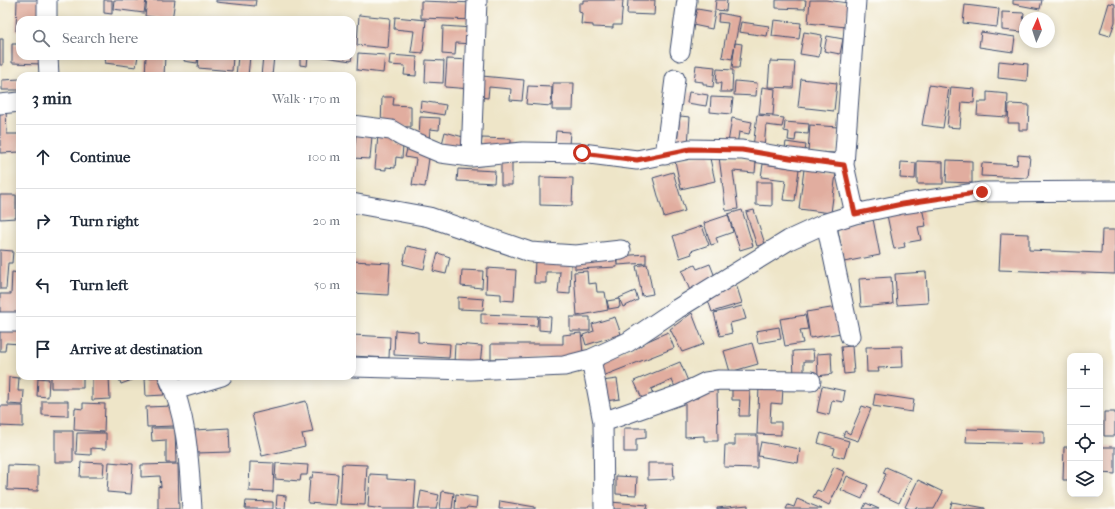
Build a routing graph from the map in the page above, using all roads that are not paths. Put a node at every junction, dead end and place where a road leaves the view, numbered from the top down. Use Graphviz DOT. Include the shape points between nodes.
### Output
graph roads {
  1 [pos="47,0"];
  2 [pos="477,0"];
  3 [pos="687,0"];
  4 [pos="856,0"];
  5 [pos="47,16"];
  6 [pos="680,51"];
  7 [pos="48,60"];
  8 [pos="49,72"];
  9 [pos="675,79"];
  10 [pos="16,102"];
  11 [pos="0,104"];
  12 [pos="356,126"];
  13 [pos="665,155"];
  14 [pos="470,157"];
  15 [pos="844,165"];
  16 [pos="1115,191"];
  17 [pos="356,205"];
  18 [pos="855,214"];
  19 [pos="826,223"];
  20 [pos="621,250"];
  21 [pos="0,322"];
  22 [pos="16,322"];
  23 [pos="850,336"];
  24 [pos="591,359"];
  25 [pos="356,367"];
  26 [pos="193,380"];
  27 [pos="811,381"];
  28 [pos="172,383"];
  29 [pos="604,422"];
  30 [pos="192,509"];
  31 [pos="604,509"];
  1 -- 5 [label="street"];
  2 -- 14 [label="street"];
  3 -- 6 [label="street"];
  4 -- 15 [label="street"];
  7 -- 8 [label="street"];
  9 -- 13 [label="street"];
  10 -- 11 [label="street"];
  12 -- 14 [label="street" via="391,130 441,153"];
  13 -- 14 [label="street" via="637,160 582,153 523,152"];
  13 -- 15 [label="street" via="690,149 742,150"];
  15 -- 18 [label="street"];
  16 -- 18 [label="street" via="982,192"];
  17 -- 20 [label="street" via="429,217 530,252 576,255"];
  18 -- 19 [label="street"];
  19 -- 23 [label="street"];
  19 -- 24 [label="street" via="789,240 628,342"];
  21 -- 22 [label="street"];
  24 -- 25 [label="street" via="564,366 471,370"];
  24 -- 29 [label="street"];
  26 -- 28 [label="street"];
  27 -- 29 [label="street" via="706,382 679,395"];
  28 -- 30 [label="street" via="187,439"];
  29 -- 31 [label="street"];
}
